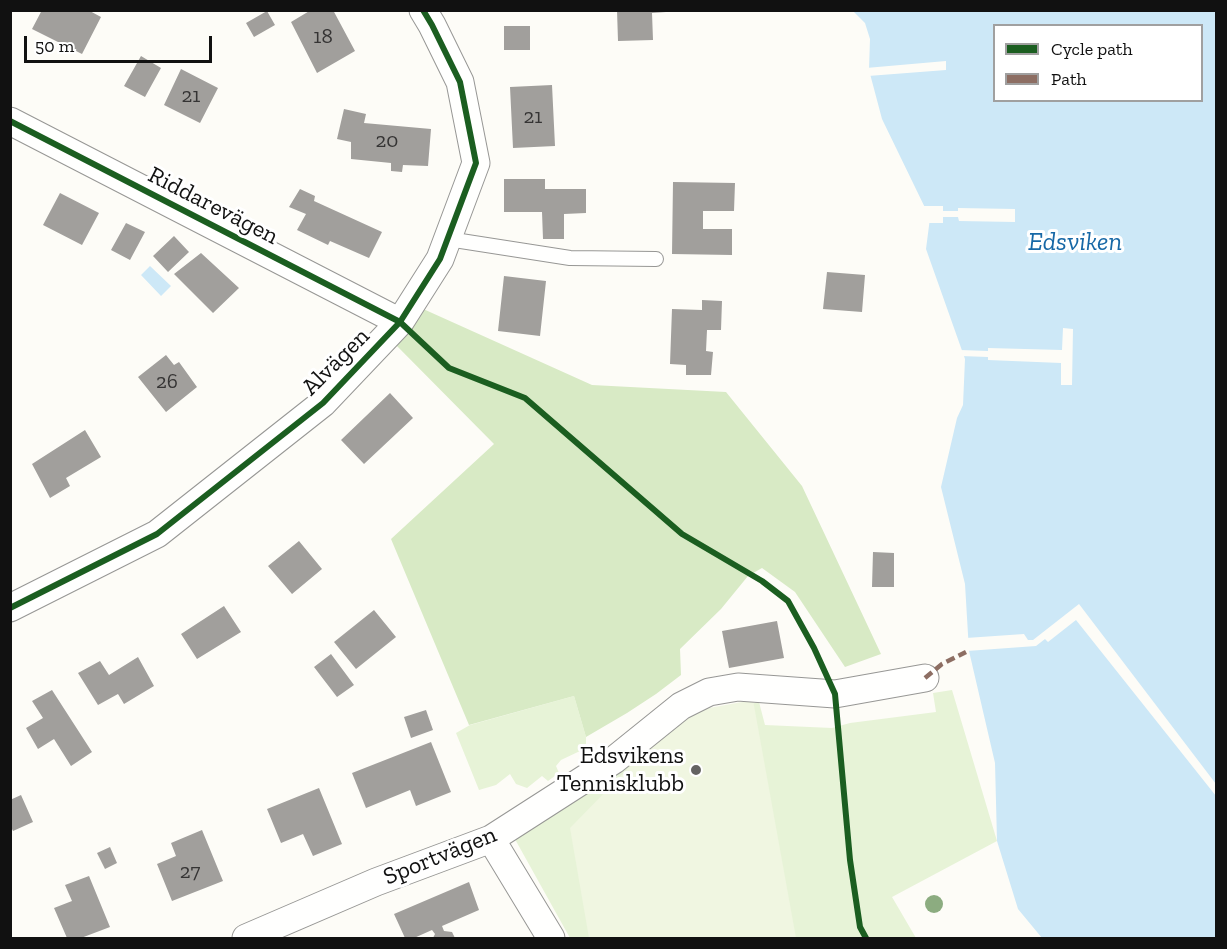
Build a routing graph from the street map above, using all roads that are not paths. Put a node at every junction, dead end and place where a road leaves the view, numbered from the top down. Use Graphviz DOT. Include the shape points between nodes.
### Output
graph roads {
  1 [pos="423,10"];
  2 [pos="10,121"];
  3 [pos="448,239"];
  4 [pos="656,260"];
  5 [pos="400,322"];
  6 [pos="10,608"];
  7 [pos="925,678"];
  8 [pos="491,839"];
  9 [pos="246,939"];
  10 [pos="551,939"];
  1 -- 3 [label="street, Alvägen" via="460,82 476,163"];
  2 -- 5 [label="street, Riddarevägen"];
  3 -- 4 [label="lane" via="570,258"];
  3 -- 5 [label="street, Alvägen" via="440,260"];
  5 -- 6 [label="street, Alvägen" via="323,403 157,534"];
  7 -- 8 [label="street, Sportvägen" via="835,694 738,687 709,692 681,706 614,760"];
  8 -- 9 [label="street, Sportvägen" via="376,882"];
  8 -- 10 [label="street"];
}
